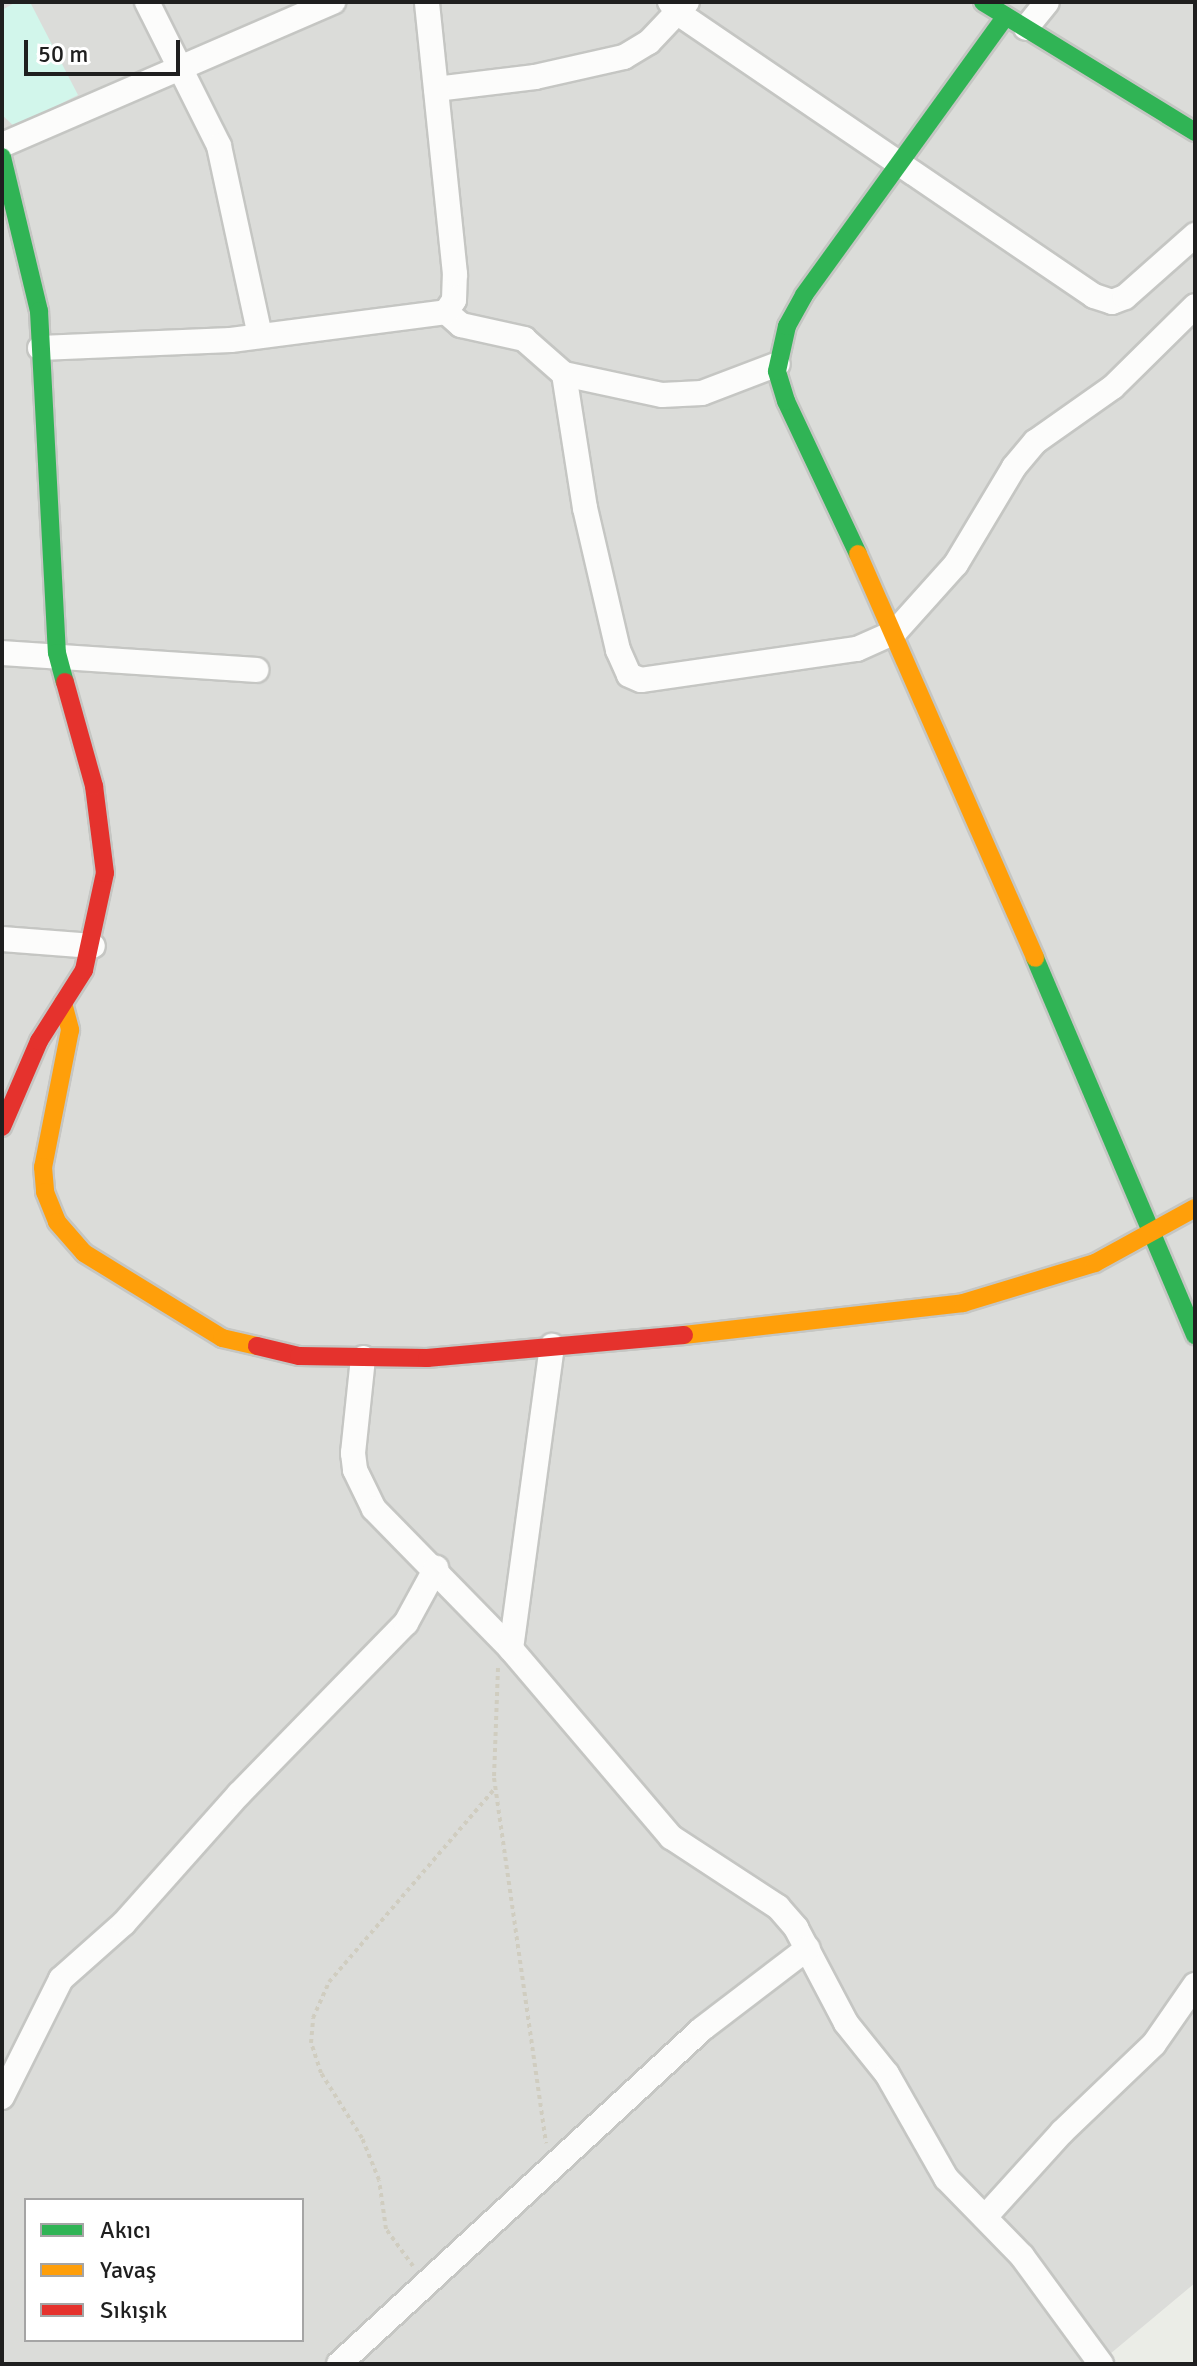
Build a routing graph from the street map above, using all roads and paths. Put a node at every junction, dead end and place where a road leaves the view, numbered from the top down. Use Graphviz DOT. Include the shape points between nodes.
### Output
graph roads {
  1 [pos="147,2"];
  2 [pos="333,2"];
  3 [pos="427,2"];
  4 [pos="983,2"];
  5 [pos="1047,2"];
  6 [pos="679,6"];
  7 [pos="1016,22"];
  8 [pos="183,68"];
  9 [pos="436,89"];
  10 [pos="1195,132"];
  11 [pos="2,145"];
  12 [pos="2,157"];
  13 [pos="900,163"];
  14 [pos="1195,235"];
  15 [pos="1195,306"];
  16 [pos="446,312"];
  17 [pos="260,336"];
  18 [pos="40,348"];
  19 [pos="778,364"];
  20 [pos="564,374"];
  21 [pos="895,632"];
  22 [pos="2,653"];
  23 [pos="57,653"];
  24 [pos="256,670"];
  25 [pos="2,939"];
  26 [pos="93,946"];
  27 [pos="63,1003"];
  28 [pos="2,1127"];
  29 [pos="1195,1208"];
  30 [pos="1153,1233"];
  31 [pos="1195,1335"];
  32 [pos="552,1346"];
  33 [pos="363,1358"];
  34 [pos="436,1568"];
  35 [pos="503,1641"];
  36 [pos="495,1788"];
  37 [pos="808,1948"];
  38 [pos="1195,1985"];
  39 [pos="2,2097"];
  40 [pos="547,2169"];
  41 [pos="985,2217"];
  42 [pos="427,2281"];
  43 [pos="339,2364"];
  44 [pos="1101,2364"];
  1 -- 8 [label="street"];
  2 -- 8 [label="street"];
  3 -- 9 [label="street"];
  4 -- 7 [label="street"];
  5 -- 7 [label="street"];
  6 -- 9 [label="street" via="649,42 624,57 535,77"];
  6 -- 13 [label="street"];
  7 -- 10 [label="street"];
  7 -- 13 [label="street"];
  8 -- 11 [label="street"];
  8 -- 17 [label="street" via="230,181"];
  9 -- 16 [label="street" via="455,274 454,300"];
  12 -- 18 [label="street" via="39,311"];
  13 -- 14 [label="street" via="1094,296 1112,302 1125,297"];
  13 -- 19 [label="street" via="804,295 787,326"];
  15 -- 21 [label="street" via="1113,387 1035,442 1014,467 956,564"];
  16 -- 17 [label="street"];
  16 -- 20 [label="street" via="461,325 524,339"];
  17 -- 18 [label="street"];
  18 -- 23 [label="street"];
  19 -- 20 [label="street" via="684,397"];
  19 -- 21 [label="street" via="786,401"];
  20 -- 21 [label="street" via="585,508 618,650 629,675 641,680 857,649"];
  21 -- 30 [label="street"];
  22 -- 23 [label="street"];
  23 -- 24 [label="street"];
  23 -- 26 [label="street" via="98,815 105,873"];
  25 -- 26 [label="street"];
  26 -- 27 [label="street"];
  27 -- 28 [label="street" via="39,1041"];
  27 -- 33 [label="street" via="70,1030 43,1167 45,1192 66,1232 84,1253 222,1338 299,1356"];
  29 -- 30 [label="street"];
  30 -- 31 [label="street"];
  30 -- 32 [label="street" via="1095,1263 963,1303"];
  32 -- 33 [label="street"];
  32 -- 35 [label="street"];
  33 -- 34 [label="street" via="355,1470 374,1509"];
  34 -- 35 [label="street"];
  34 -- 39 [label="street" via="406,1623 239,1794 124,1923 61,1979"];
  35 -- 36 [label="path"];
  35 -- 37 [label="street" via="671,1837 778,1907"];
  36 -- 40 [label="path" via="545,2112"];
  36 -- 42 [label="path" via="329,1982 313,2018 311,2043 321,2073 362,2138 379,2180 386,2229"];
  37 -- 40 [label="street" via="702,2029"];
  37 -- 41 [label="street" via="846,2023 887,2074 922,2142 955,2189"];
  38 -- 41 [label="street" via="1154,2044 1062,2132"];
  40 -- 42 [label="street"];
  41 -- 44 [label="street" via="1022,2256"];
  42 -- 43 [label="street"];
}
